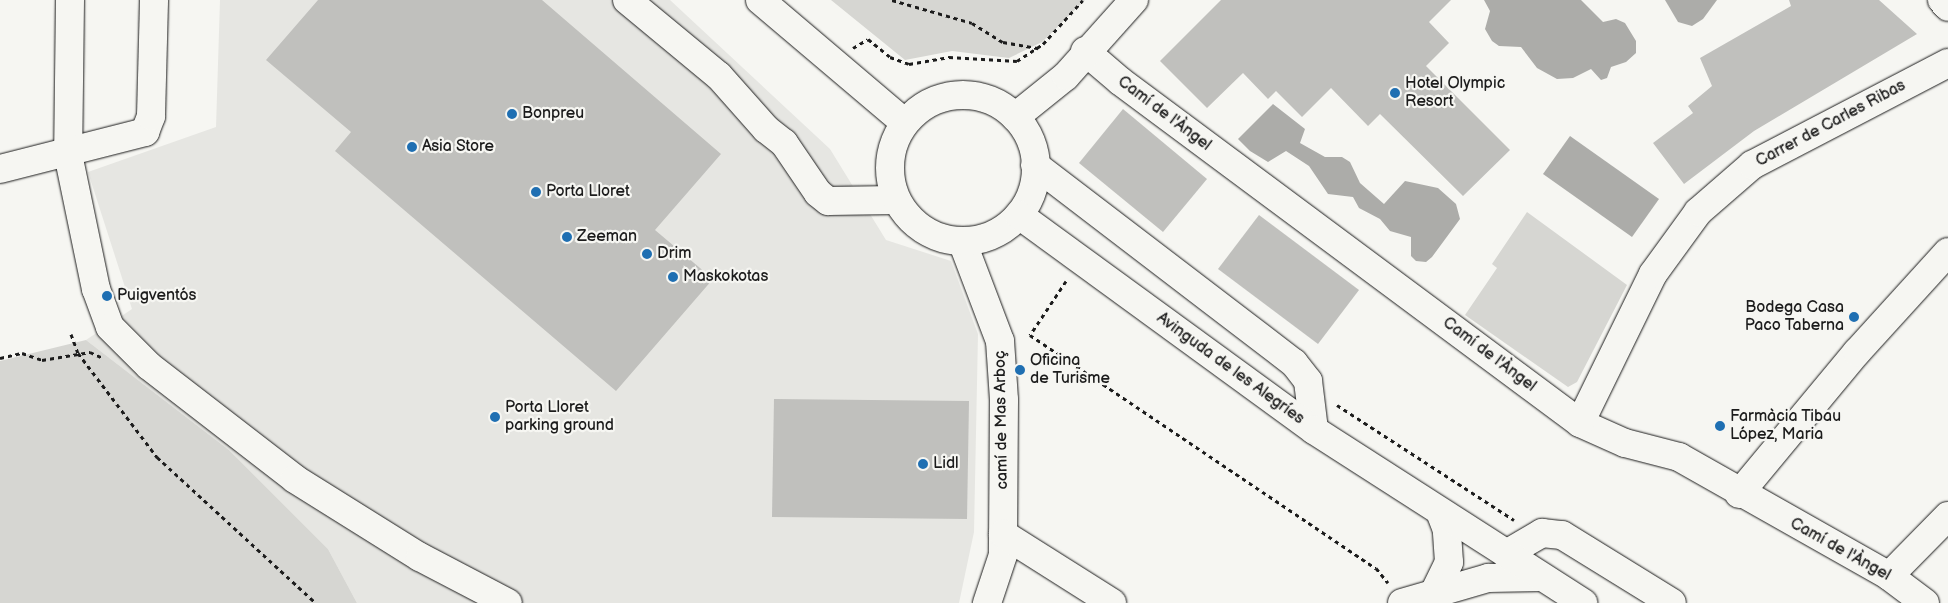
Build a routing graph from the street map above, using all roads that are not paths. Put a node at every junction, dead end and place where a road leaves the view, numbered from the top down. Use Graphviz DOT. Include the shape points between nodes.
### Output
graph roads {
  1 [pos="70,0"];
  2 [pos="154,0"];
  3 [pos="627,0"];
  4 [pos="760,0"];
  5 [pos="1134,0"];
  6 [pos="1942,0"];
  7 [pos="1948,7"];
  8 [pos="1085,51"];
  9 [pos="1948,63"];
  10 [pos="1015,117"];
  11 [pos="905,123"];
  12 [pos="68,154"];
  13 [pos="1036,165"];
  14 [pos="0,169"];
  15 [pos="896,200"];
  16 [pos="1019,214"];
  17 [pos="962,241"];
  18 [pos="1948,252"];
  19 [pos="1580,423"];
  20 [pos="1314,430"];
  21 [pos="1739,494"];
  22 [pos="1440,512"];
  23 [pos="1948,516"];
  24 [pos="1003,534"];
  25 [pos="1506,554"];
  26 [pos="1889,576"];
  27 [pos="1540,578"];
  28 [pos="1435,591"];
  29 [pos="1399,597"];
  30 [pos="508,603"];
  31 [pos="988,603"];
  32 [pos="1112,603"];
  33 [pos="1583,603"];
  34 [pos="1672,603"];
  35 [pos="1925,603"];
  1 -- 12 [label="street"];
  2 -- 12 [label="street" via="151,116 145,132"];
  3 -- 15 [label="street" via="719,76 766,129 784,144 818,193 828,201"];
  4 -- 11 [label="street"];
  5 -- 8 [label="street"];
  6 -- 7 [label="street"];
  8 -- 10 [label="street" via="1066,76"];
  8 -- 19 [label="street, Camí de l'Àngel" via="1120,81"];
  9 -- 19 [label="street, Carrer de Carles Ribas" via="1752,166 1698,212 1653,274"];
  10 -- 11 [label="street" via="989,100 959,95 929,104"];
  10 -- 13 [label="street" via="1027,132"];
  11 -- 15 [label="street" via="894,144 889,166"];
  12 -- 14 [label="street"];
  12 -- 30 [label="street" via="96,289 110,327 123,342 216,420 295,479 420,557"];
  13 -- 16 [label="street" via="1034,186"];
  13 -- 20 [label="street, Avinguda de les Alegríes" via="1304,373"];
  15 -- 17 [label="street" via="918,227 939,238"];
  16 -- 17 [label="street" via="1003,229 984,238"];
  16 -- 20 [label="street, Avinguda de les Alegríes"];
  17 -- 24 [label="street, camí de Mas Arboç" via="1000,341 1004,400"];
  18 -- 21 [label="street" via="1857,352"];
  19 -- 21 [label="street, Camí de l'Àngel" via="1625,443 1679,457"];
  20 -- 22 [label="street"];
  21 -- 26 [label="street, Camí de l'Àngel"];
  22 -- 25 [label="street"];
  22 -- 28 [label="street" via="1447,530 1449,562"];
  23 -- 26 [label="street"];
  24 -- 31 [label="street, camí de Mas Arboç" via="1003,555"];
  24 -- 32 [label="street"];
  25 -- 27 [label="street"];
  25 -- 34 [label="street" via="1542,533 1562,535"];
  26 -- 35 [label="street, Camí de l'Àngel"];
  27 -- 28 [label="street" via="1488,578"];
  27 -- 33 [label="street"];
  28 -- 29 [label="street"];
}
